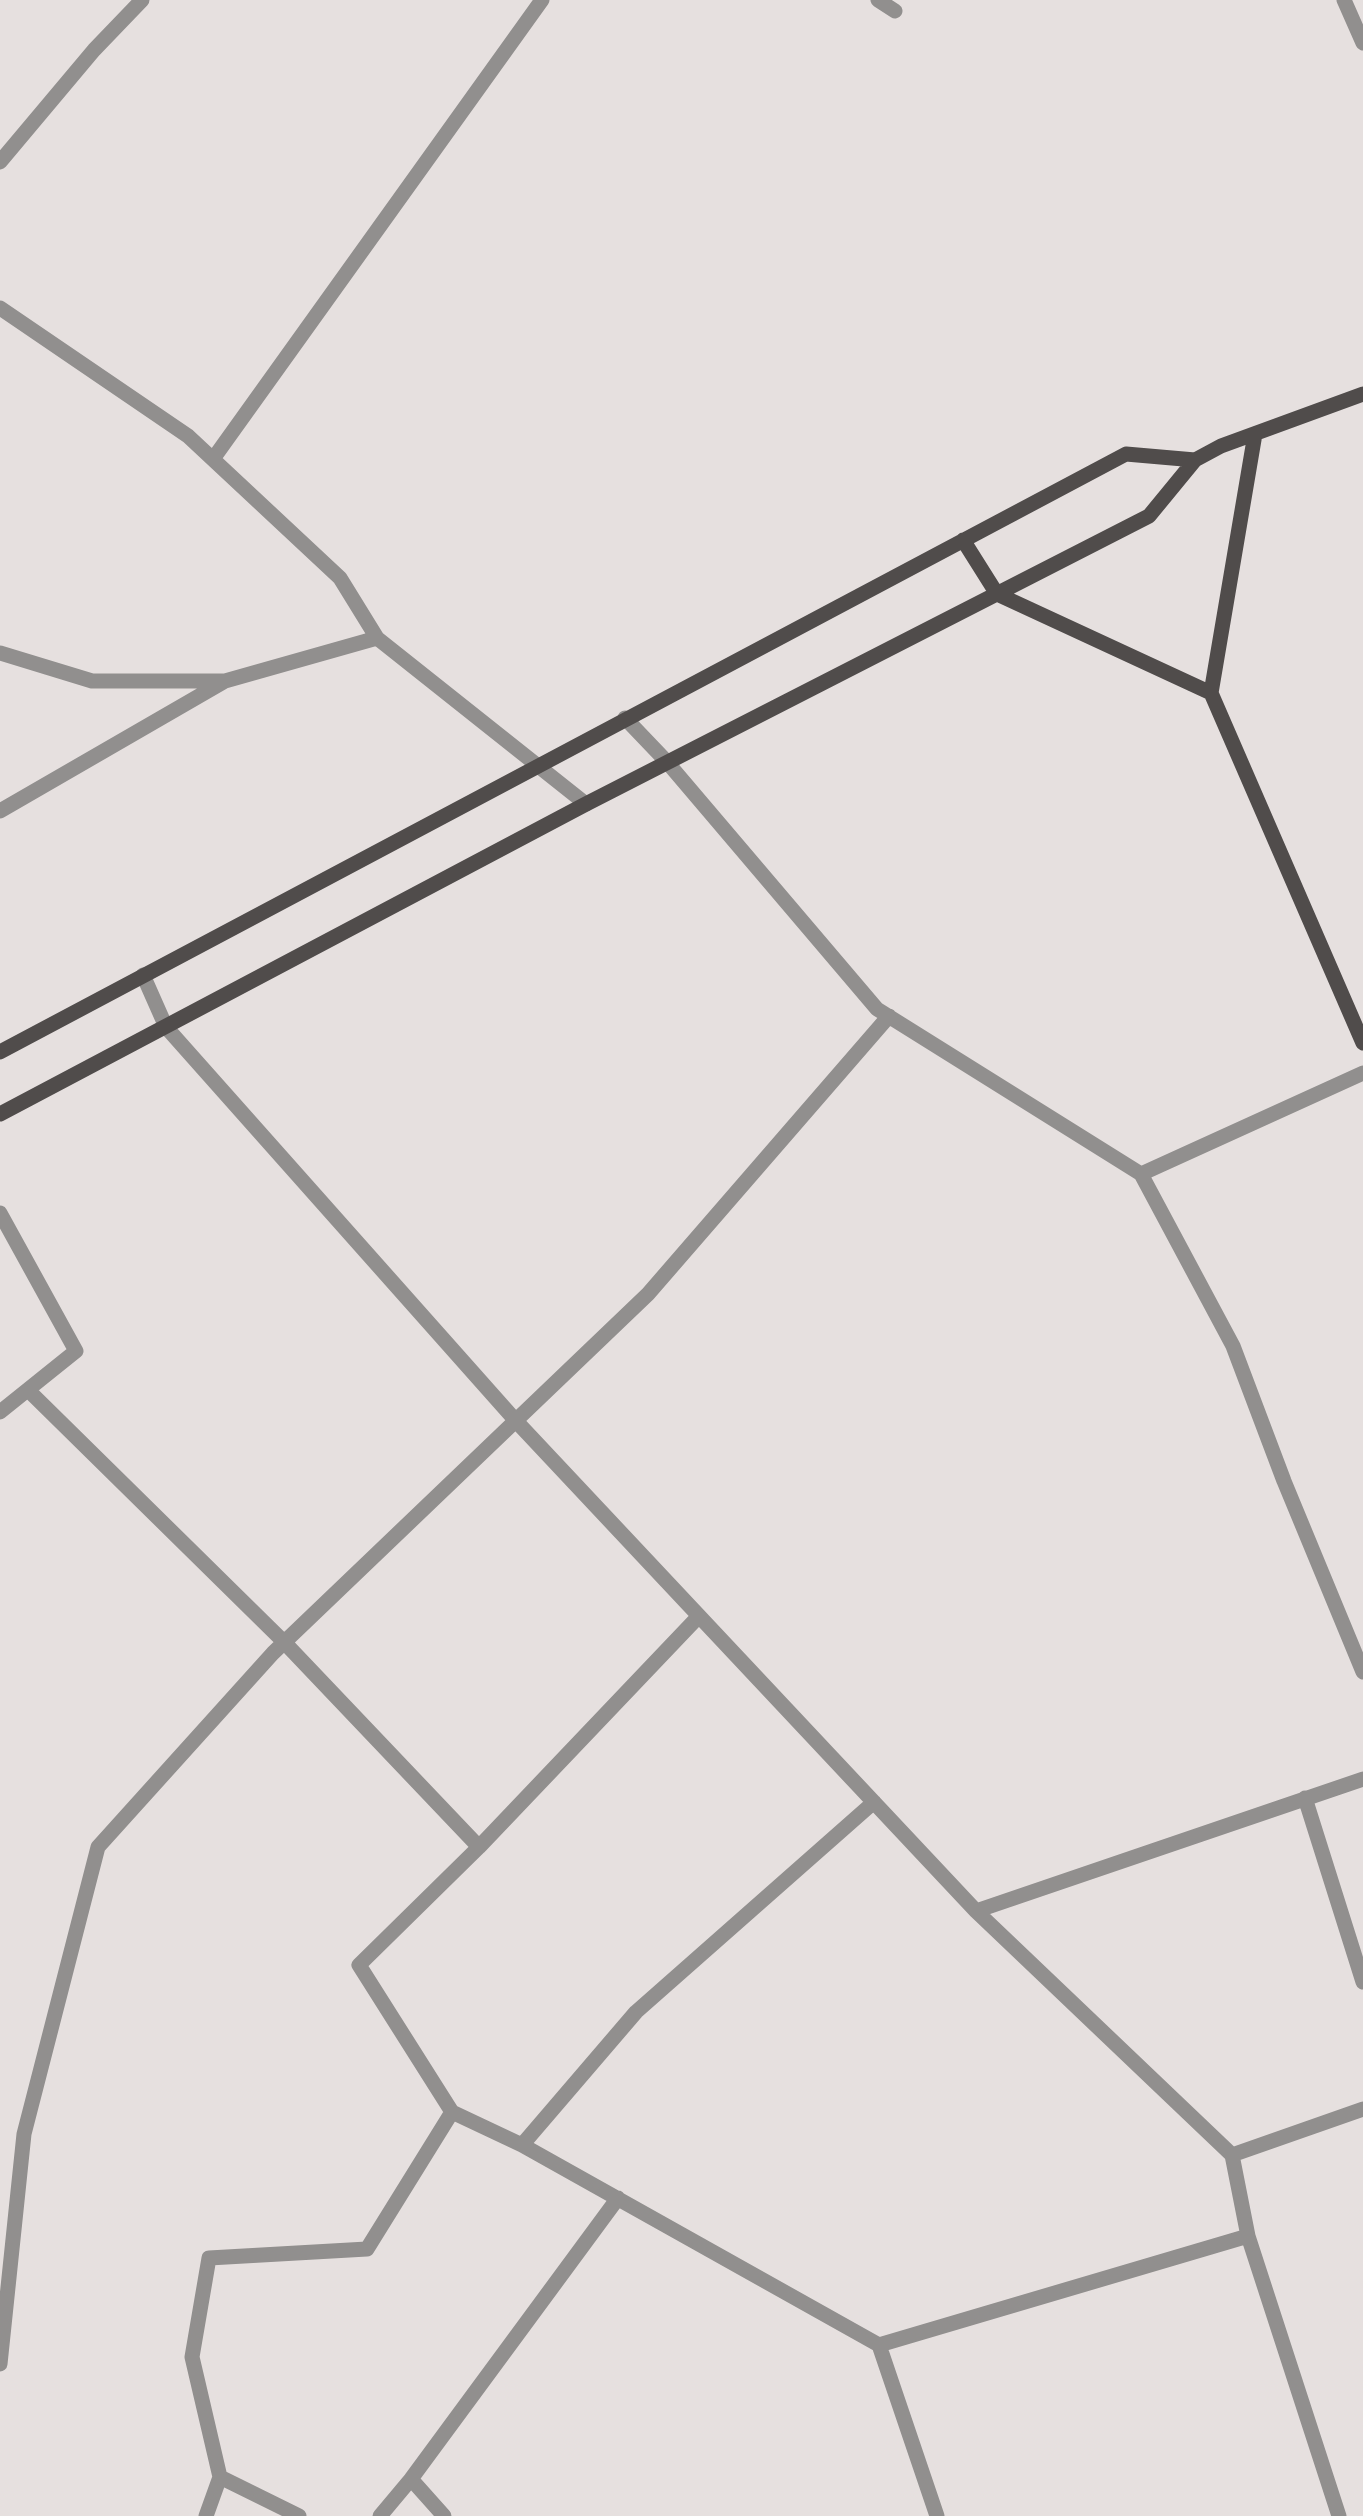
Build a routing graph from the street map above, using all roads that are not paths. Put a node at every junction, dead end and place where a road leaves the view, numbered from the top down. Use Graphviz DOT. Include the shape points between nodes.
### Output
graph roads {
  1 [pos="542,0"];
  2 [pos="878,0"];
  3 [pos="1344,0"];
  4 [pos="135,2"];
  5 [pos="895,11"];
  6 [pos="1363,44"];
  7 [pos="0,162"];
  8 [pos="0,308"];
  9 [pos="1363,394"];
  10 [pos="1255,434"];
  11 [pos="213,459"];
  12 [pos="1195,460"];
  13 [pos="963,540"];
  14 [pos="997,594"];
  15 [pos="377,638"];
  16 [pos="0,653"];
  17 [pos="225,681"];
  18 [pos="1212,693"];
  19 [pos="625,718"];
  20 [pos="667,762"];
  21 [pos="537,765"];
  22 [pos="586,804"];
  23 [pos="0,811"];
  24 [pos="143,975"];
  25 [pos="889,1016"];
  26 [pos="166,1027"];
  27 [pos="1363,1043"];
  28 [pos="0,1052"];
  29 [pos="1363,1073"];
  30 [pos="0,1114"];
  31 [pos="1140,1174"];
  32 [pos="0,1213"];
  33 [pos="27,1390"];
  34 [pos="0,1412"];
  35 [pos="516,1421"];
  36 [pos="699,1616"];
  37 [pos="284,1642"];
  38 [pos="1363,1672"];
  39 [pos="1363,1779"];
  40 [pos="1305,1798"];
  41 [pos="874,1802"];
  42 [pos="479,1848"];
  43 [pos="976,1911"];
  44 [pos="1363,1982"];
  45 [pos="1363,2109"];
  46 [pos="452,2112"];
  47 [pos="522,2145"];
  48 [pos="1232,2155"];
  49 [pos="618,2198"];
  50 [pos="1248,2236"];
  51 [pos="879,2345"];
  52 [pos="0,2364"];
  53 [pos="220,2477"];
  54 [pos="411,2479"];
  55 [pos="206,2516"];
  56 [pos="299,2516"];
  57 [pos="380,2516"];
  58 [pos="444,2516"];
  59 [pos="937,2516"];
  60 [pos="1339,2516"];
  1 -- 11 [label="street"];
  2 -- 5 [label="street"];
  3 -- 6 [label="street"];
  4 -- 7 [label="street"];
  8 -- 11 [label="street" via="188,436"];
  9 -- 10 [label="main road"];
  10 -- 12 [label="main road"];
  10 -- 18 [label="main road"];
  11 -- 15 [label="street" via="340,578"];
  12 -- 13 [label="main road" via="1126,453"];
  12 -- 14 [label="main road" via="1149,516"];
  13 -- 14 [label="main road"];
  13 -- 19 [label="main road"];
  14 -- 18 [label="main road"];
  14 -- 20 [label="main road"];
  15 -- 17 [label="street"];
  15 -- 21 [label="street"];
  16 -- 17 [label="street" via="92,681"];
  17 -- 23 [label="street"];
  18 -- 27 [label="main road"];
  19 -- 20 [label="street"];
  19 -- 21 [label="main road"];
  20 -- 22 [label="main road"];
  20 -- 25 [label="street" via="877,1009"];
  21 -- 22 [label="street"];
  21 -- 24 [label="main road"];
  22 -- 26 [label="main road"];
  24 -- 26 [label="street"];
  24 -- 28 [label="main road"];
  25 -- 31 [label="street"];
  25 -- 35 [label="street" via="648,1294"];
  26 -- 30 [label="main road"];
  26 -- 35 [label="street"];
  29 -- 31 [label="street"];
  31 -- 38 [label="street" via="1233,1346"];
  32 -- 33 [label="street" via="76,1351"];
  33 -- 34 [label="street"];
  33 -- 37 [label="street"];
  35 -- 36 [label="street"];
  35 -- 37 [label="street"];
  36 -- 41 [label="street"];
  36 -- 42 [label="street"];
  37 -- 42 [label="street"];
  37 -- 52 [label="street" via="98,1847 24,2134"];
  39 -- 40 [label="street"];
  40 -- 43 [label="street"];
  40 -- 44 [label="street"];
  41 -- 43 [label="street"];
  41 -- 47 [label="street" via="636,2012"];
  42 -- 46 [label="street" via="359,1965"];
  43 -- 48 [label="street"];
  45 -- 48 [label="street"];
  46 -- 47 [label="street"];
  46 -- 53 [label="street" via="367,2249 209,2258 192,2357"];
  47 -- 49 [label="street"];
  48 -- 50 [label="street"];
  49 -- 51 [label="street"];
  49 -- 54 [label="street"];
  50 -- 51 [label="street"];
  50 -- 60 [label="street"];
  51 -- 59 [label="street"];
  53 -- 55 [label="street"];
  53 -- 56 [label="street"];
  54 -- 57 [label="street"];
  54 -- 58 [label="street"];
}
